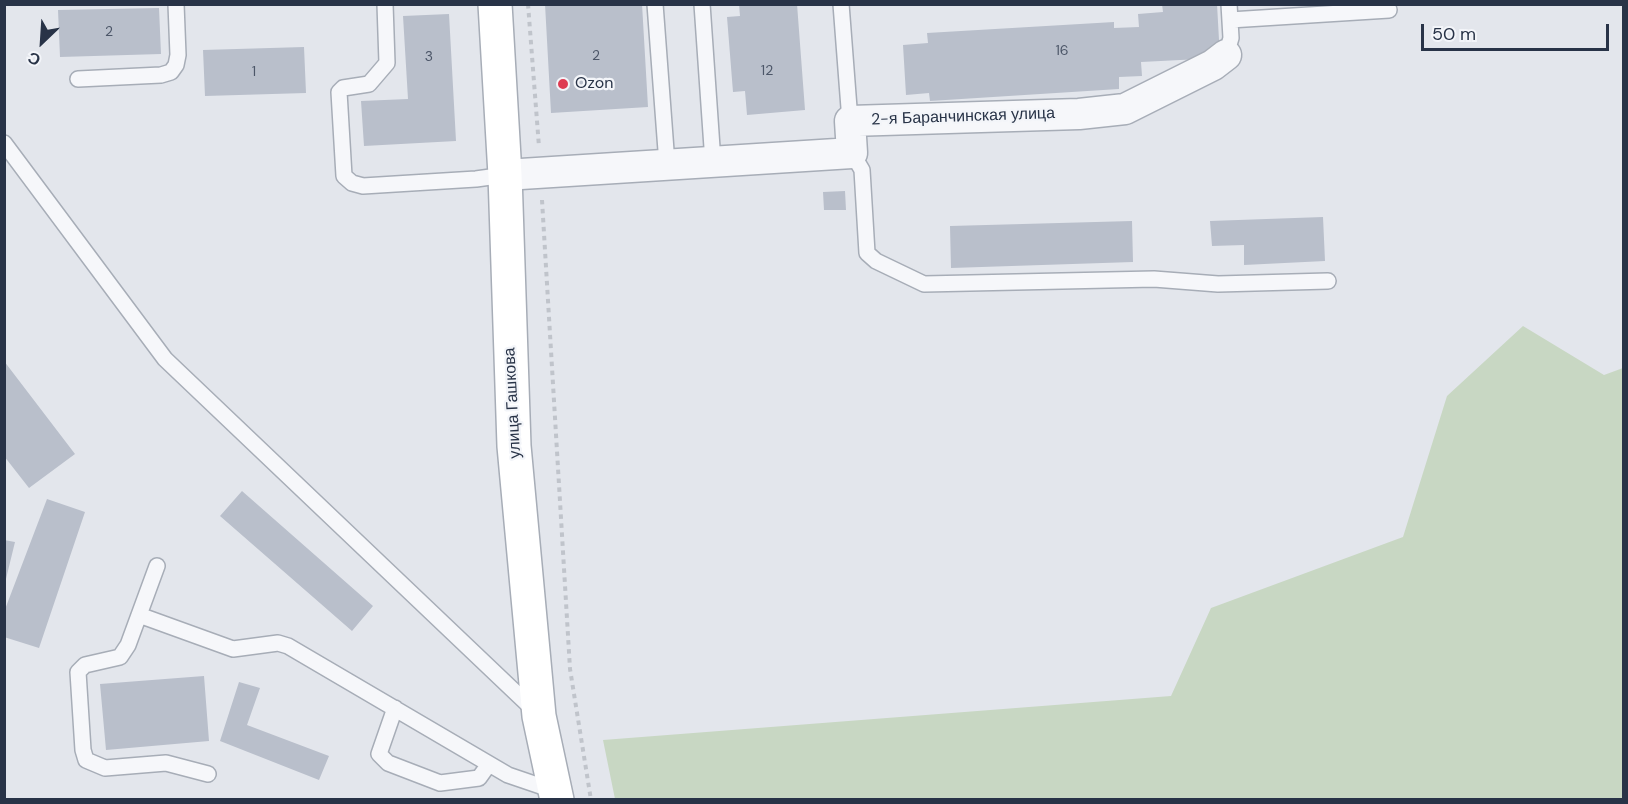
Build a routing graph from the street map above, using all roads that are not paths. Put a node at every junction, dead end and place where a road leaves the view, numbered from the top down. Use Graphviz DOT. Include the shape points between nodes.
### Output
graph roads {
  1 [pos="176,4"];
  2 [pos="385,4"];
  3 [pos="495,4"];
  4 [pos="656,4"];
  5 [pos="702,4"];
  6 [pos="842,4"];
  7 [pos="1288,10"];
  8 [pos="1389,10"];
  9 [pos="1230,12"];
  10 [pos="1226,55"];
  11 [pos="78,79"];
  12 [pos="850,121"];
  13 [pos="4,142"];
  14 [pos="852,153"];
  15 [pos="713,162"];
  16 [pos="667,164"];
  17 [pos="505,175"];
  18 [pos="1328,281"];
  19 [pos="157,566"];
  20 [pos="139,615"];
  21 [pos="395,708"];
  22 [pos="539,716"];
  23 [pos="489,764"];
  24 [pos="208,774"];
  25 [pos="556,795"];
  1 -- 11 [label="lane" via="178,55 171,72"];
  2 -- 17 [label="lane" via="387,63 369,84 339,92 344,176 363,186"];
  3 -- 17 [label="street, улица Гашкова"];
  4 -- 16 [label="lane"];
  5 -- 15 [label="lane"];
  6 -- 12 [label="lane"];
  7 -- 8 [label="lane"];
  7 -- 9 [label="lane"];
  9 -- 10 [label="lane" via="1231,38"];
  10 -- 12 [label="street, 2-я Баранчинская улица" via="1125,109"];
  12 -- 14 [label="street, 2-я Баранчинская улица"];
  13 -- 22 [label="lane" via="165,359"];
  14 -- 15 [label="street"];
  14 -- 18 [label="lane" via="862,170 867,253 924,284 1154,279 1218,284"];
  15 -- 16 [label="street"];
  16 -- 17 [label="street"];
  17 -- 22 [label="street, улица Гашкова" via="514,446"];
  19 -- 20 [label="lane"];
  20 -- 21 [label="lane" via="233,649 288,646"];
  20 -- 24 [label="lane" via="120,657 85,665 78,672 86,760 105,768 166,763"];
  21 -- 23 [label="lane"];
  21 -- 23 [label="lane" via="380,746 379,754 388,763 440,783 479,778"];
  22 -- 25 [label="street, улица Гашкова"];
  23 -- 25 [label="lane"];
}
